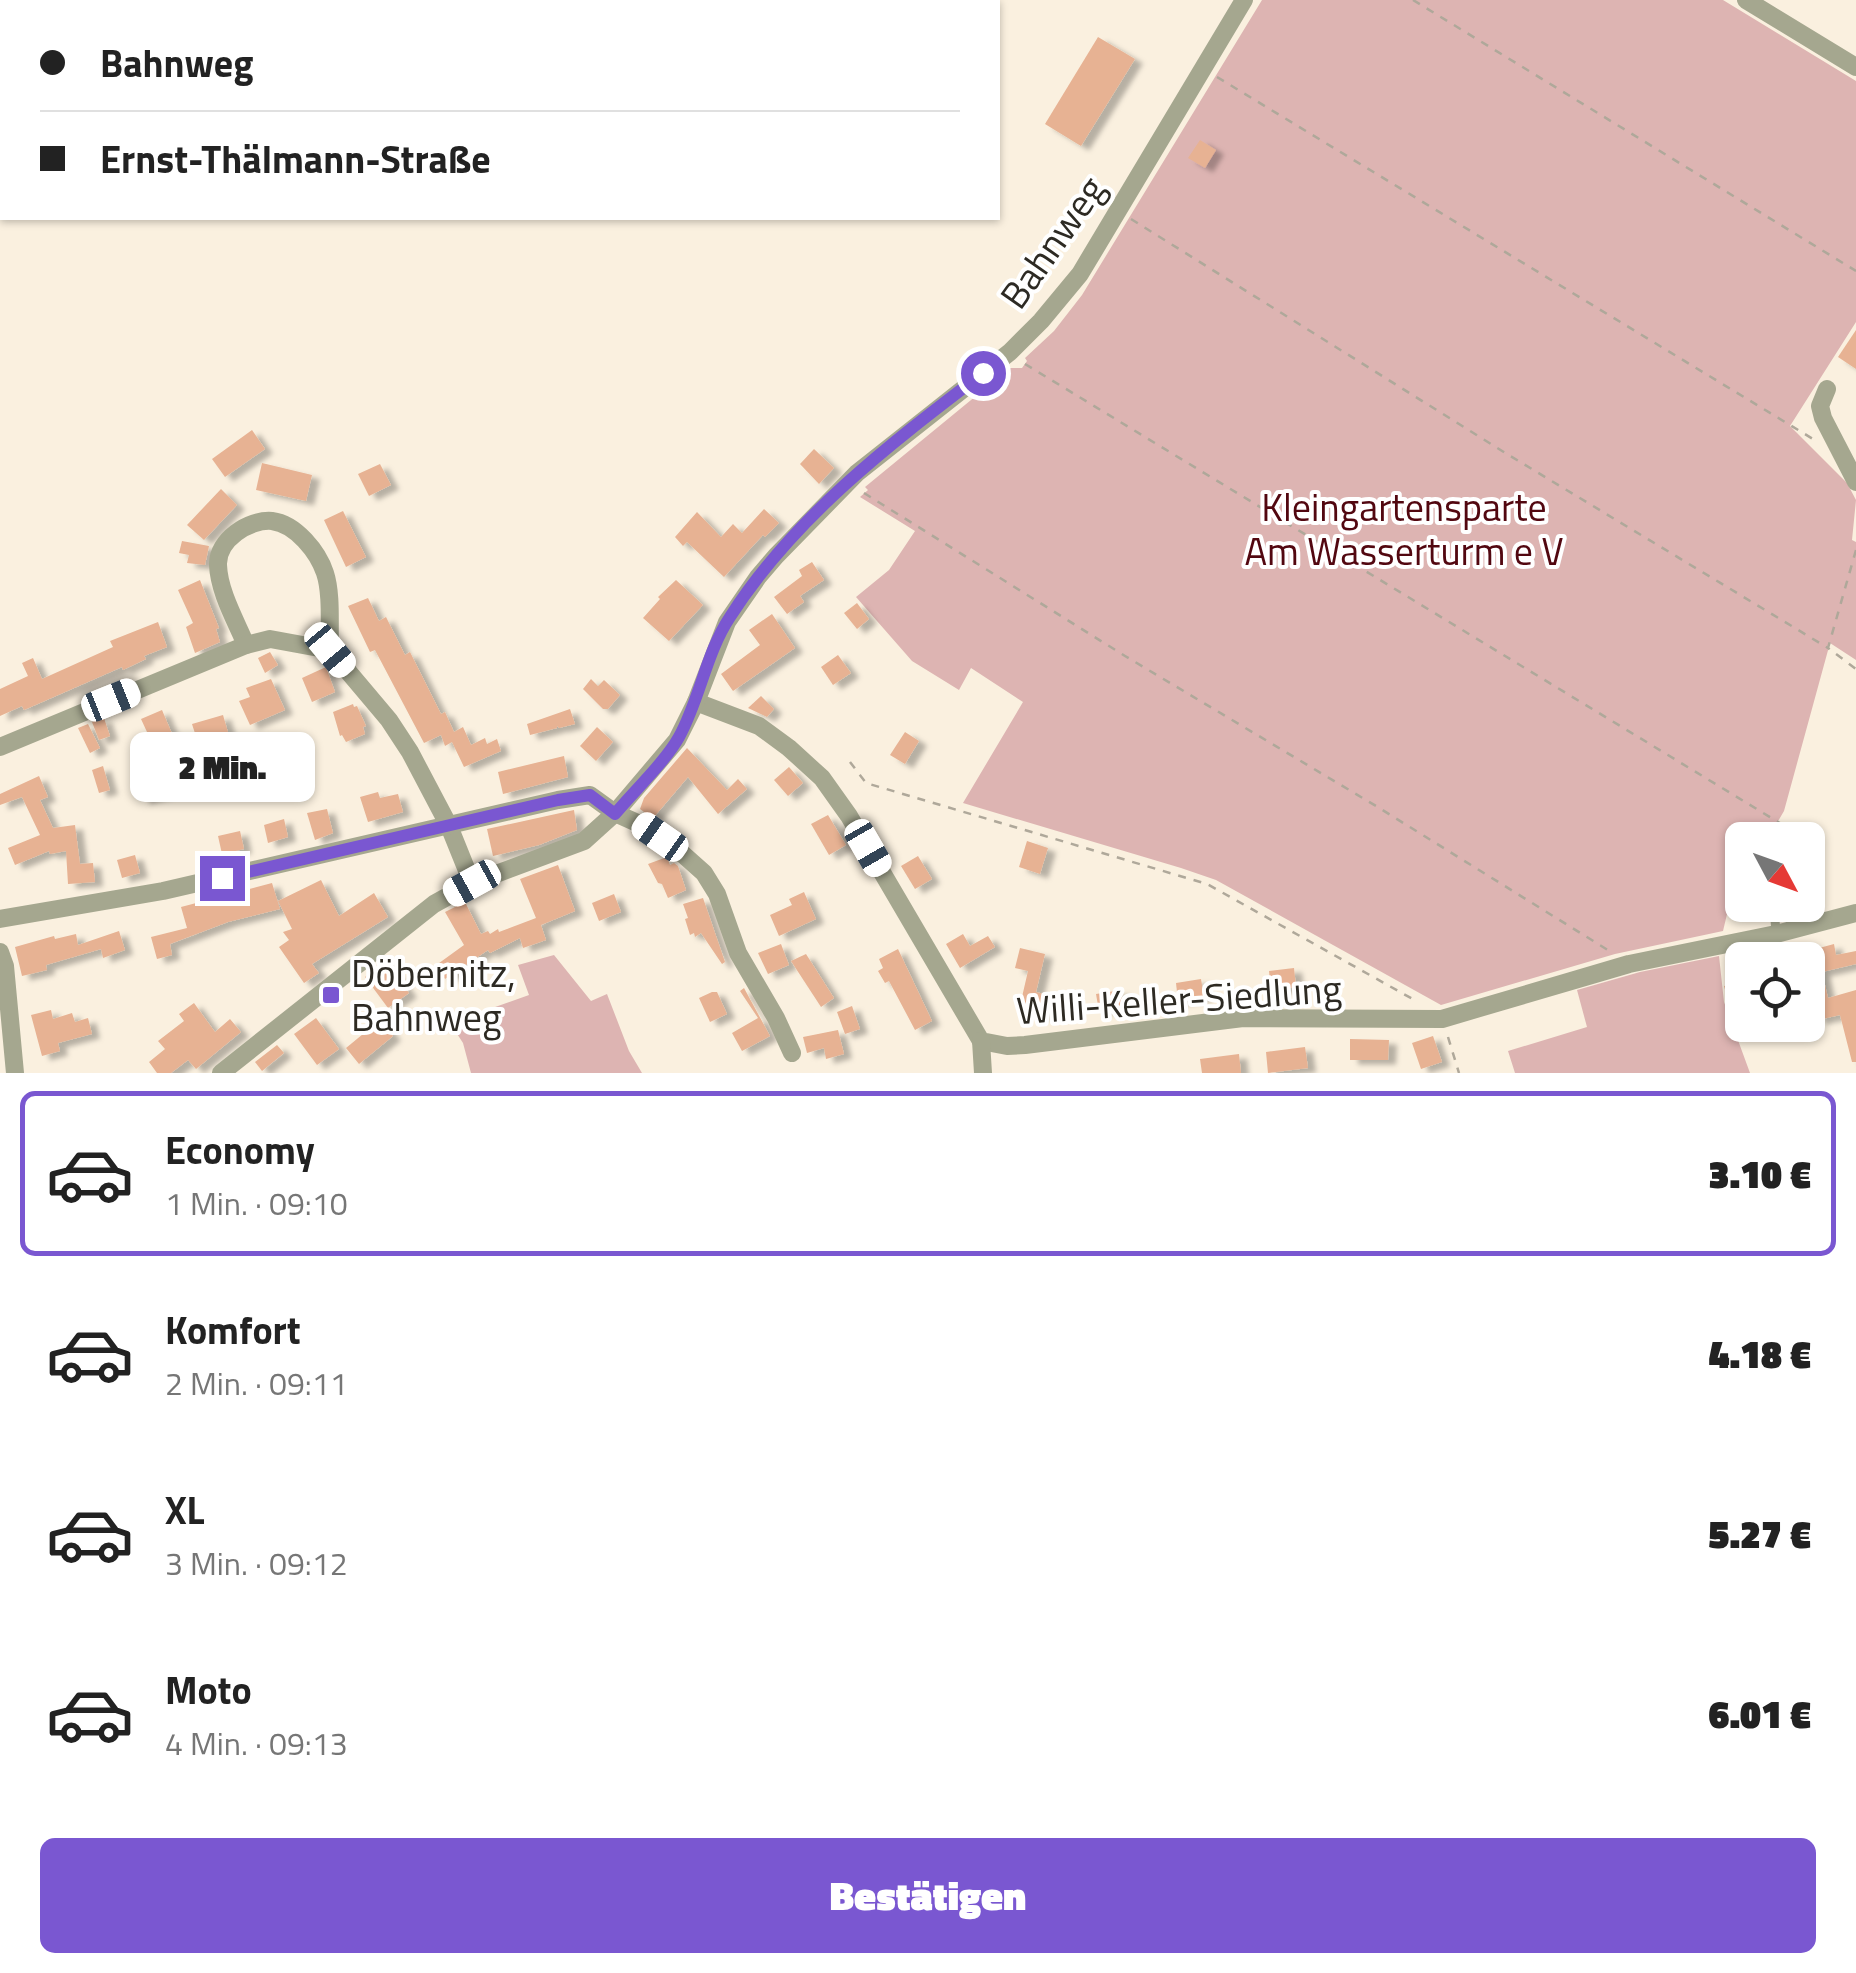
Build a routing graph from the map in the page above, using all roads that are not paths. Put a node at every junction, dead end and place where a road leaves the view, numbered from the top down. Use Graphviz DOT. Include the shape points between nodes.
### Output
graph roads {
  1 [pos="1244,0"];
  2 [pos="1746,0"];
  3 [pos="1856,67"];
  4 [pos="1826,389"];
  5 [pos="1856,482"];
  6 [pos="246,645"];
  7 [pos="330,650"];
  8 [pos="696,702"];
  9 [pos="0,746"];
  10 [pos="615,814"];
  11 [pos="449,826"];
  12 [pos="472,883"];
  13 [pos="1856,913"];
  14 [pos="0,919"];
  15 [pos="1775,922"];
  16 [pos="1776,934"];
  17 [pos="0,952"];
  18 [pos="981,1041"];
  19 [pos="792,1053"];
  20 [pos="226,1072"];
  21 [pos="14,1073"];
  22 [pos="984,1073"];
  1 -- 8 [label="street, Bahnweg" via="1080,274 1010,352 850,480 780,551 718,639"];
  2 -- 3 [label="street"];
  4 -- 5 [label="street" via="1823,418"];
  6 -- 7 [label="street" via="270,639"];
  6 -- 7 [label="street" via="225,594 220,552 248,526 274,521 308,544 324,570"];
  6 -- 9 [label="street"];
  7 -- 11 [label="street" via="400,735"];
  8 -- 10 [label="street, Bahnweg" via="677,740"];
  8 -- 18 [label="street, Willi-Keller-Siedlung" via="759,726 822,778"];
  10 -- 11 [label="street" via="590,795"];
  10 -- 12 [label="street, Bahnweg" via="584,842"];
  10 -- 19 [label="street" via="644,826 704,873"];
  11 -- 12 [label="street"];
  11 -- 14 [label="street" via="163,892"];
  12 -- 20 [label="street, Bahnweg" via="434,904"];
  13 -- 16 [label="street, Willi-Keller-Siedlung"];
  15 -- 16 [label="lane"];
  16 -- 18 [label="street, Willi-Keller-Siedlung" via="1629,964 1442,1019 1243,1018 1025,1045"];
  17 -- 21 [label="street"];
  18 -- 22 [label="street, Willi-Keller-Siedlung"];
}
